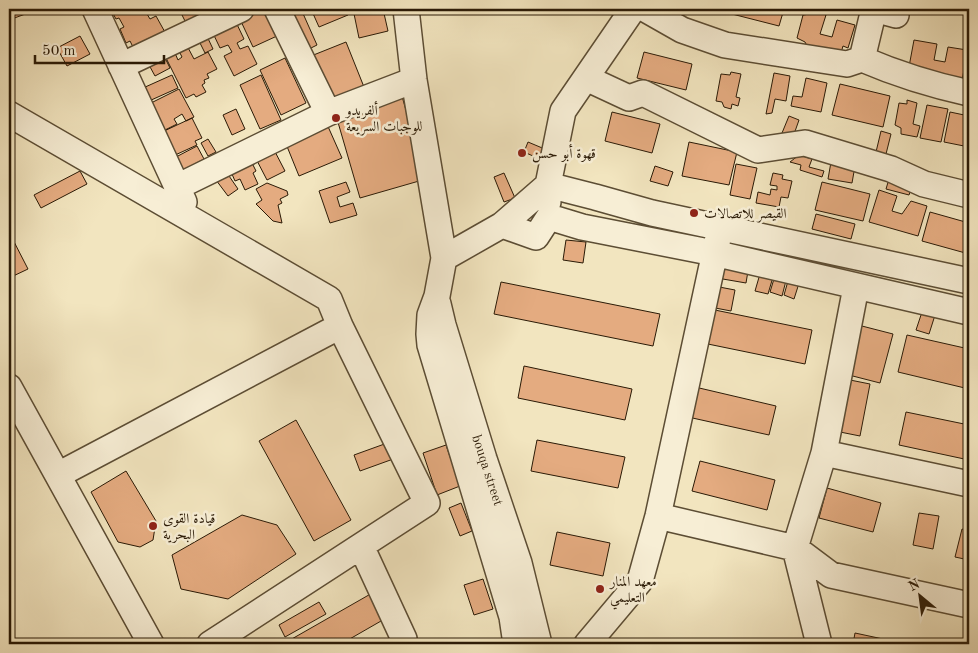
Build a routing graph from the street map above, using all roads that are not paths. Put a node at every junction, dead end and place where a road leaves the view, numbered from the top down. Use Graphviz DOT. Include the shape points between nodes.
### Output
graph roads {
  1 [pos="95,9"];
  2 [pos="241,9"];
  3 [pos="277,9"];
  4 [pos="406,9"];
  5 [pos="634,9"];
  6 [pos="646,9"];
  7 [pos="882,11"];
  8 [pos="862,59"];
  9 [pos="121,66"];
  10 [pos="586,78"];
  11 [pos="414,80"];
  12 [pos="969,93"];
  13 [pos="328,113"];
  14 [pos="9,114"];
  15 [pos="548,185"];
  16 [pos="177,187"];
  17 [pos="969,195"];
  18 [pos="548,217"];
  19 [pos="192,220"];
  20 [pos="502,225"];
  21 [pos="720,228"];
  22 [pos="714,253"];
  23 [pos="444,258"];
  24 [pos="969,281"];
  25 [pos="856,287"];
  26 [pos="437,296"];
  27 [pos="969,312"];
  28 [pos="340,326"];
  29 [pos="9,387"];
  30 [pos="824,453"];
  31 [pos="58,475"];
  32 [pos="969,484"];
  33 [pos="658,516"];
  34 [pos="361,546"];
  35 [pos="795,548"];
  36 [pos="969,605"];
  37 [pos="152,644"];
  38 [pos="210,644"];
  39 [pos="402,644"];
  40 [pos="516,644"];
  41 [pos="539,644"];
  42 [pos="587,644"];
  43 [pos="819,644"];
  1 -- 9 [label="street"];
  2 -- 9 [label="street"];
  3 -- 13 [label="street"];
  4 -- 11 [label="street, bouqa street"];
  5 -- 10 [label="street"];
  6 -- 8 [label="street" via="682,30 725,45 848,64"];
  7 -- 8 [label="street"];
  8 -- 12 [label="street" via="901,75"];
  9 -- 16 [label="street"];
  10 -- 15 [label="street" via="563,111"];
  10 -- 17 [label="street" via="629,98 643,93 758,150 805,143 891,169 924,184"];
  11 -- 13 [label="street"];
  11 -- 23 [label="street, bouqa street"];
  13 -- 16 [label="street"];
  14 -- 19 [label="street"];
  15 -- 18 [label="street"];
  15 -- 20 [label="street"];
  15 -- 21 [label="street" via="652,214"];
  16 -- 19 [label="street"];
  18 -- 20 [label="street" via="536,237"];
  18 -- 22 [label="street" via="582,227"];
  19 -- 28 [label="street" via="329,299"];
  20 -- 23 [label="street"];
  21 -- 22 [label="street"];
  21 -- 24 [label="street"];
  22 -- 25 [label="street"];
  22 -- 33 [label="street"];
  23 -- 26 [label="street, bouqa street"];
  25 -- 27 [label="street"];
  25 -- 30 [label="street"];
  26 -- 40 [label="street, bouqa street" via="428,324 430,345 512,617"];
  26 -- 41 [label="street, bouqa street" via="484,459 519,563"];
  28 -- 31 [label="street"];
  28 -- 34 [label="street" via="427,503"];
  29 -- 31 [label="street"];
  30 -- 32 [label="street"];
  30 -- 35 [label="street"];
  31 -- 37 [label="street"];
  33 -- 35 [label="street"];
  33 -- 42 [label="street" via="640,581"];
  34 -- 38 [label="street"];
  34 -- 39 [label="street" via="404,638"];
  35 -- 36 [label="street" via="831,575"];
  35 -- 43 [label="street"];
}
